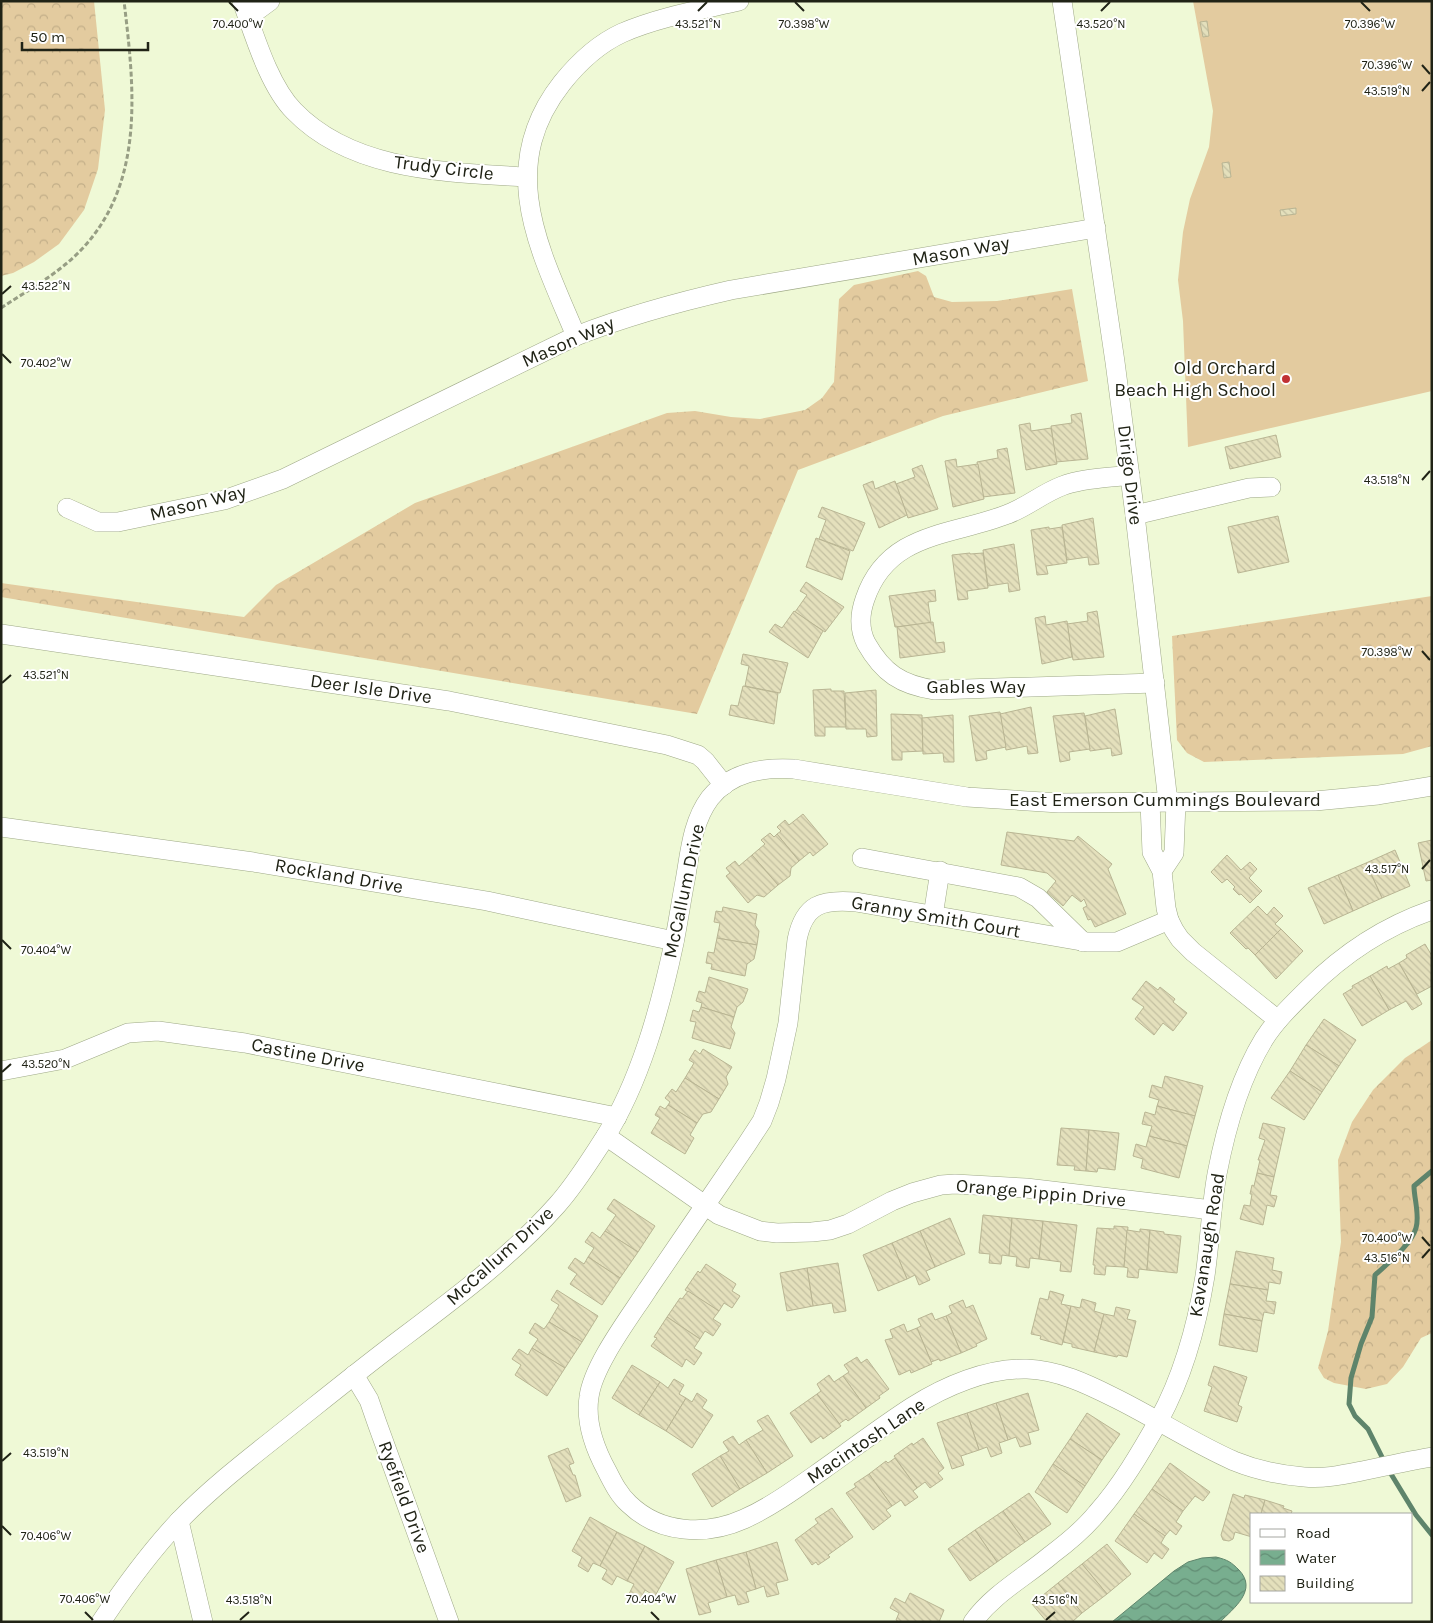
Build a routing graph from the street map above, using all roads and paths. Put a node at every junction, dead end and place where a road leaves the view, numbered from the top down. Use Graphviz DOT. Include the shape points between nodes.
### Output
graph roads {
  1 [pos="124,1"];
  2 [pos="242,1"];
  3 [pos="270,1"];
  4 [pos="739,1"];
  5 [pos="1062,1"];
  6 [pos="250,24"];
  7 [pos="526,177"];
  8 [pos="1096,228"];
  9 [pos="1,308"];
  10 [pos="576,336"];
  11 [pos="1130,475"];
  12 [pos="1271,487"];
  13 [pos="66,508"];
  14 [pos="1135,515"];
  15 [pos="1,634"];
  16 [pos="1154,683"];
  17 [pos="724,785"];
  18 [pos="1432,786"];
  19 [pos="1165,802"];
  20 [pos="1,827"];
  21 [pos="862,858"];
  22 [pos="1162,871"];
  23 [pos="940,872"];
  24 [pos="1432,910"];
  25 [pos="933,916"];
  26 [pos="1169,920"];
  27 [pos="674,940"];
  28 [pos="1083,942"];
  29 [pos="1278,1020"];
  30 [pos="1,1071"];
  31 [pos="617,1117"];
  32 [pos="606,1136"];
  33 [pos="704,1206"];
  34 [pos="1212,1210"];
  35 [pos="354,1375"];
  36 [pos="1159,1420"];
  37 [pos="1432,1457"];
  38 [pos="179,1521"];
  39 [pos="101,1622"];
  40 [pos="203,1622"];
  41 [pos="449,1622"];
  42 [pos="973,1622"];
  1 -- 9 [label="path" via="133,97 127,159 118,192 107,215 80,250 58,270"];
  2 -- 6 [label="street, Trudy Circle"];
  3 -- 6 [label="street" via="255,12"];
  4 -- 7 [label="street" via="657,20 620,34 579,62 545,108"];
  5 -- 8 [label="street, Dirigo Drive"];
  6 -- 7 [label="street, Trudy Circle" via="275,84 293,110 331,138 358,152 407,167"];
  7 -- 10 [label="street" via="539,245"];
  8 -- 10 [label="street, Mason Way" via="731,290 679,302"];
  8 -- 11 [label="street, Dirigo Drive"];
  10 -- 13 [label="street, Mason Way" via="283,480 224,500 118,522 98,522"];
  11 -- 14 [label="street, Dirigo Drive"];
  11 -- 16 [label="street, Gables Way" via="1061,486 1009,514 922,539 901,550 887,562 872,583 862,610 861,626 872,653 888,672 917,687 935,690"];
  12 -- 14 [label="street" via="1248,488"];
  14 -- 16 [label="street, Dirigo Drive"];
  15 -- 17 [label="street, Deer Isle Drive" via="449,701 658,743 698,755"];
  16 -- 19 [label="street, Dirigo Drive"];
  17 -- 19 [label="street, East Emerson Cummings Boulevard" via="748,772 776,768 967,797 1067,803"];
  17 -- 27 [label="street, McCallum Drive" via="705,805 697,823"];
  18 -- 19 [label="street, East Emerson Cummings Boulevard" via="1330,800"];
  19 -- 22 [label="street" via="1152,852"];
  19 -- 22 [label="street" via="1174,853"];
  20 -- 27 [label="street, Rockland Drive" via="253,862 477,899"];
  21 -- 23 [label="street"];
  22 -- 26 [label="street"];
  23 -- 25 [label="street"];
  23 -- 28 [label="street" via="1011,884 1031,892"];
  24 -- 29 [label="street, Kavanaugh Road" via="1396,925 1345,957 1319,978"];
  25 -- 28 [label="street, Granny Smith Court"];
  25 -- 33 [label="street, Granny Smith Court" via="833,900 824,902 804,918 797,940 788,1023 769,1104 762,1121"];
  26 -- 28 [label="street, Granny Smith Court" via="1117,942"];
  26 -- 29 [label="street" via="1180,939 1193,952"];
  27 -- 31 [label="street, McCallum Drive" via="650,1034"];
  29 -- 34 [label="street, Kavanaugh Road" via="1255,1056 1234,1104"];
  30 -- 31 [label="street, Castine Drive" via="65,1059 128,1033 158,1031 245,1043"];
  31 -- 32 [label="street, McCallum Drive"];
  32 -- 33 [label="street, Orange Pippin Drive"];
  32 -- 35 [label="street, McCallum Drive" via="569,1190 517,1246"];
  33 -- 34 [label="street, Orange Pippin Drive" via="742,1225 785,1234 830,1230 912,1193 955,1184 1026,1188"];
  33 -- 36 [label="street, Macintosh Lane" via="616,1336 588,1398 591,1432 610,1477 621,1496 653,1521 693,1530 715,1528 744,1519 801,1485 913,1407 951,1386 996,1372 1028,1369 1062,1375"];
  34 -- 36 [label="street, Kavanaugh Road" via="1198,1309 1183,1367"];
  35 -- 38 [label="street, McCallum Drive" via="238,1468"];
  35 -- 41 [label="street, Ryefield Drive" via="369,1400"];
  36 -- 37 [label="street, Macintosh Lane" via="1235,1461 1265,1471 1317,1478"];
  36 -- 42 [label="street, Kavanaugh Road" via="1096,1515 1052,1555 1002,1592"];
  38 -- 39 [label="street, McCallum Drive" via="138,1568"];
  38 -- 40 [label="street"];
}
